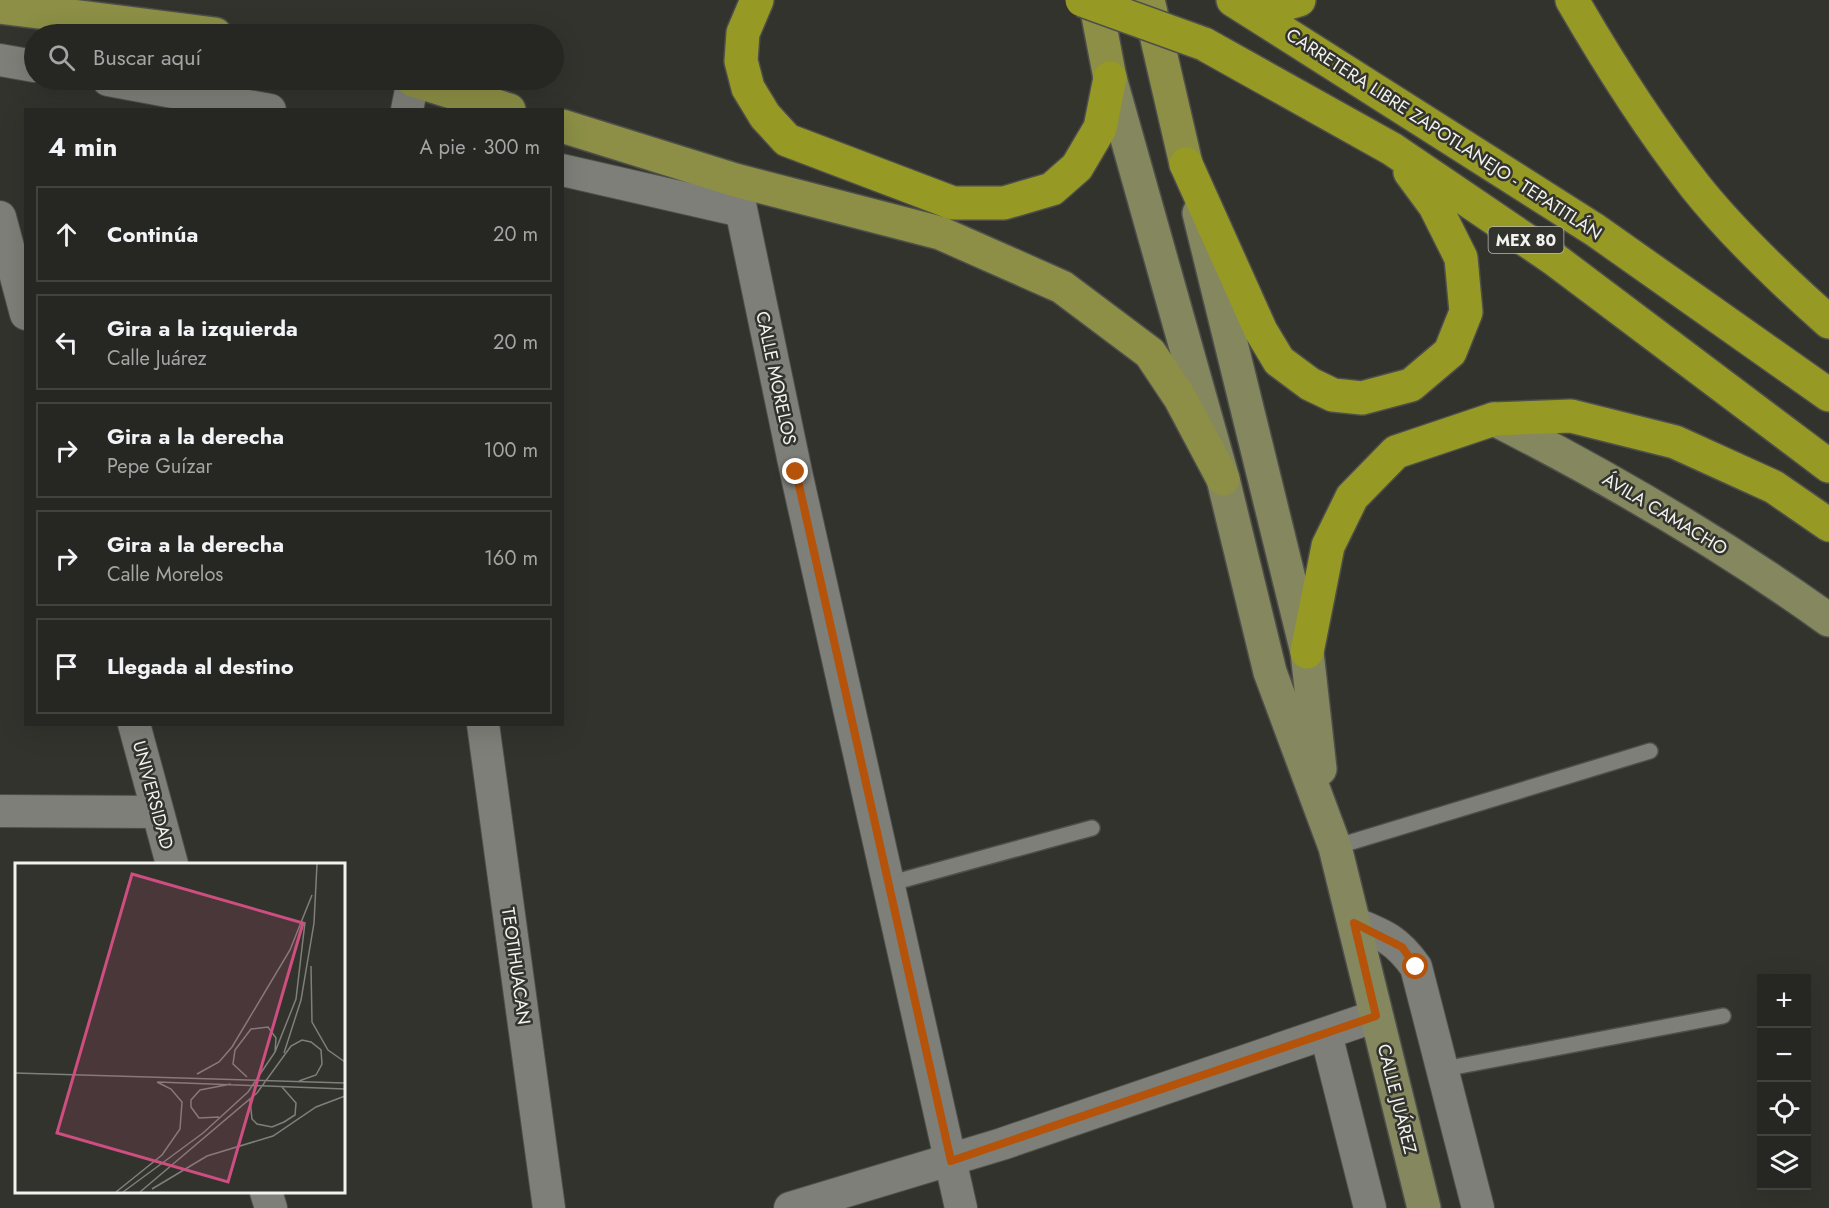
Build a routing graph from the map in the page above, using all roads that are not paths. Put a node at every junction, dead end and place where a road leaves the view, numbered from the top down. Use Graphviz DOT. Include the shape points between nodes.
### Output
graph roads {
  1 [pos="757,0"];
  2 [pos="1082,0"];
  3 [pos="1095,0"];
  4 [pos="1148,0"];
  5 [pos="1299,0"];
  6 [pos="1572,0"];
  7 [pos="0,7"];
  8 [pos="1244,7"];
  9 [pos="135,24"];
  10 [pos="0,60"];
  11 [pos="24,64"];
  12 [pos="1110,78"];
  13 [pos="162,90"];
  14 [pos="411,90"];
  15 [pos="445,90"];
  16 [pos="259,108"];
  17 [pos="407,108"];
  18 [pos="503,108"];
  19 [pos="564,127"];
  20 [pos="1392,149"];
  21 [pos="1186,164"];
  22 [pos="564,170"];
  23 [pos="738,195"];
  24 [pos="0,217"];
  25 [pos="24,307"];
  26 [pos="1829,322"];
  27 [pos="1829,395"];
  28 [pos="1494,419"];
  29 [pos="1829,466"];
  30 [pos="1223,479"];
  31 [pos="1829,525"];
  32 [pos="1829,620"];
  33 [pos="1307,652"];
  34 [pos="135,726"];
  35 [pos="483,726"];
  36 [pos="1650,751"];
  37 [pos="0,811"];
  38 [pos="157,812"];
  39 [pos="1325,815"];
  40 [pos="1092,828"];
  41 [pos="1335,847"];
  42 [pos="172,863"];
  43 [pos="888,884"];
  44 [pos="1354,923"];
  45 [pos="1376,1016"];
  46 [pos="1723,1016"];
  47 [pos="1326,1034"];
  48 [pos="1444,1069"];
  49 [pos="951,1161"];
  50 [pos="267,1193"];
  51 [pos="271,1208"];
  52 [pos="549,1208"];
  53 [pos="790,1208"];
  54 [pos="961,1208"];
  55 [pos="1370,1208"];
  56 [pos="1424,1208"];
  57 [pos="1478,1208"];
  1 -- 12 [label="highway" via="743,33 741,61 748,88 780,132 788,140 953,202 1004,203 1052,189 1077,167 1100,128"];
  2 -- 20 [label="highway, MEX 80, bridge" via="1204,44"];
  3 -- 12 [label="main road"];
  4 -- 21 [label="main road"];
  5 -- 8 [label="highway"];
  6 -- 26 [label="highway" via="1609,65 1696,187 1787,285"];
  7 -- 9 [label="main road"];
  8 -- 27 [label="highway, CARRETERA LIBRE ZAPOTLANEJO - TEPATITLÁN / MEX 80" via="1595,230"];
  10 -- 11 [label="street"];
  12 -- 30 [label="main road"];
  13 -- 16 [label="street"];
  14 -- 17 [label="street"];
  15 -- 18 [label="main road"];
  19 -- 23 [label="main road"];
  20 -- 21 [label="highway" via="1436,206 1461,258 1466,312 1450,352 1411,386 1362,398 1334,394 1310,384 1279,361 1256,321"];
  20 -- 29 [label="highway, MEX 80" via="1554,259"];
  21 -- 33 [label="main road"];
  22 -- 23 [label="street"];
  23 -- 30 [label="main road" via="940,233 1062,286 1150,353 1180,398"];
  23 -- 43 [label="street, CALLE MORELOS"];
  24 -- 25 [label="street"];
  28 -- 31 [label="highway" via="1571,416 1675,442 1774,487"];
  28 -- 32 [label="main road, ÁVILA CAMACHO" via="1637,495 1781,585"];
  28 -- 33 [label="highway" via="1396,452 1352,497 1328,546"];
  30 -- 39 [label="main road" via="1270,672"];
  33 -- 39 [label="main road"];
  34 -- 38 [label="street, UNIVERSIDAD"];
  35 -- 52 [label="street, TEOTIHUACAN"];
  36 -- 41 [label="lane"];
  37 -- 38 [label="street"];
  38 -- 42 [label="street, UNIVERSIDAD"];
  39 -- 41 [label="main road, CALLE JUÁREZ"];
  40 -- 43 [label="lane"];
  41 -- 44 [label="main road, CALLE JUÁREZ"];
  43 -- 49 [label="street, CALLE MORELOS"];
  44 -- 45 [label="main road, CALLE JUÁREZ"];
  44 -- 48 [label="street" via="1402,947 1416,967"];
  45 -- 47 [label="street"];
  45 -- 56 [label="main road, CALLE JUÁREZ"];
  46 -- 48 [label="lane"];
  47 -- 49 [label="street"];
  47 -- 55 [label="street"];
  48 -- 57 [label="street"];
  49 -- 53 [label="street"];
  49 -- 54 [label="street, CALLE MORELOS"];
  50 -- 51 [label="street"];
}
